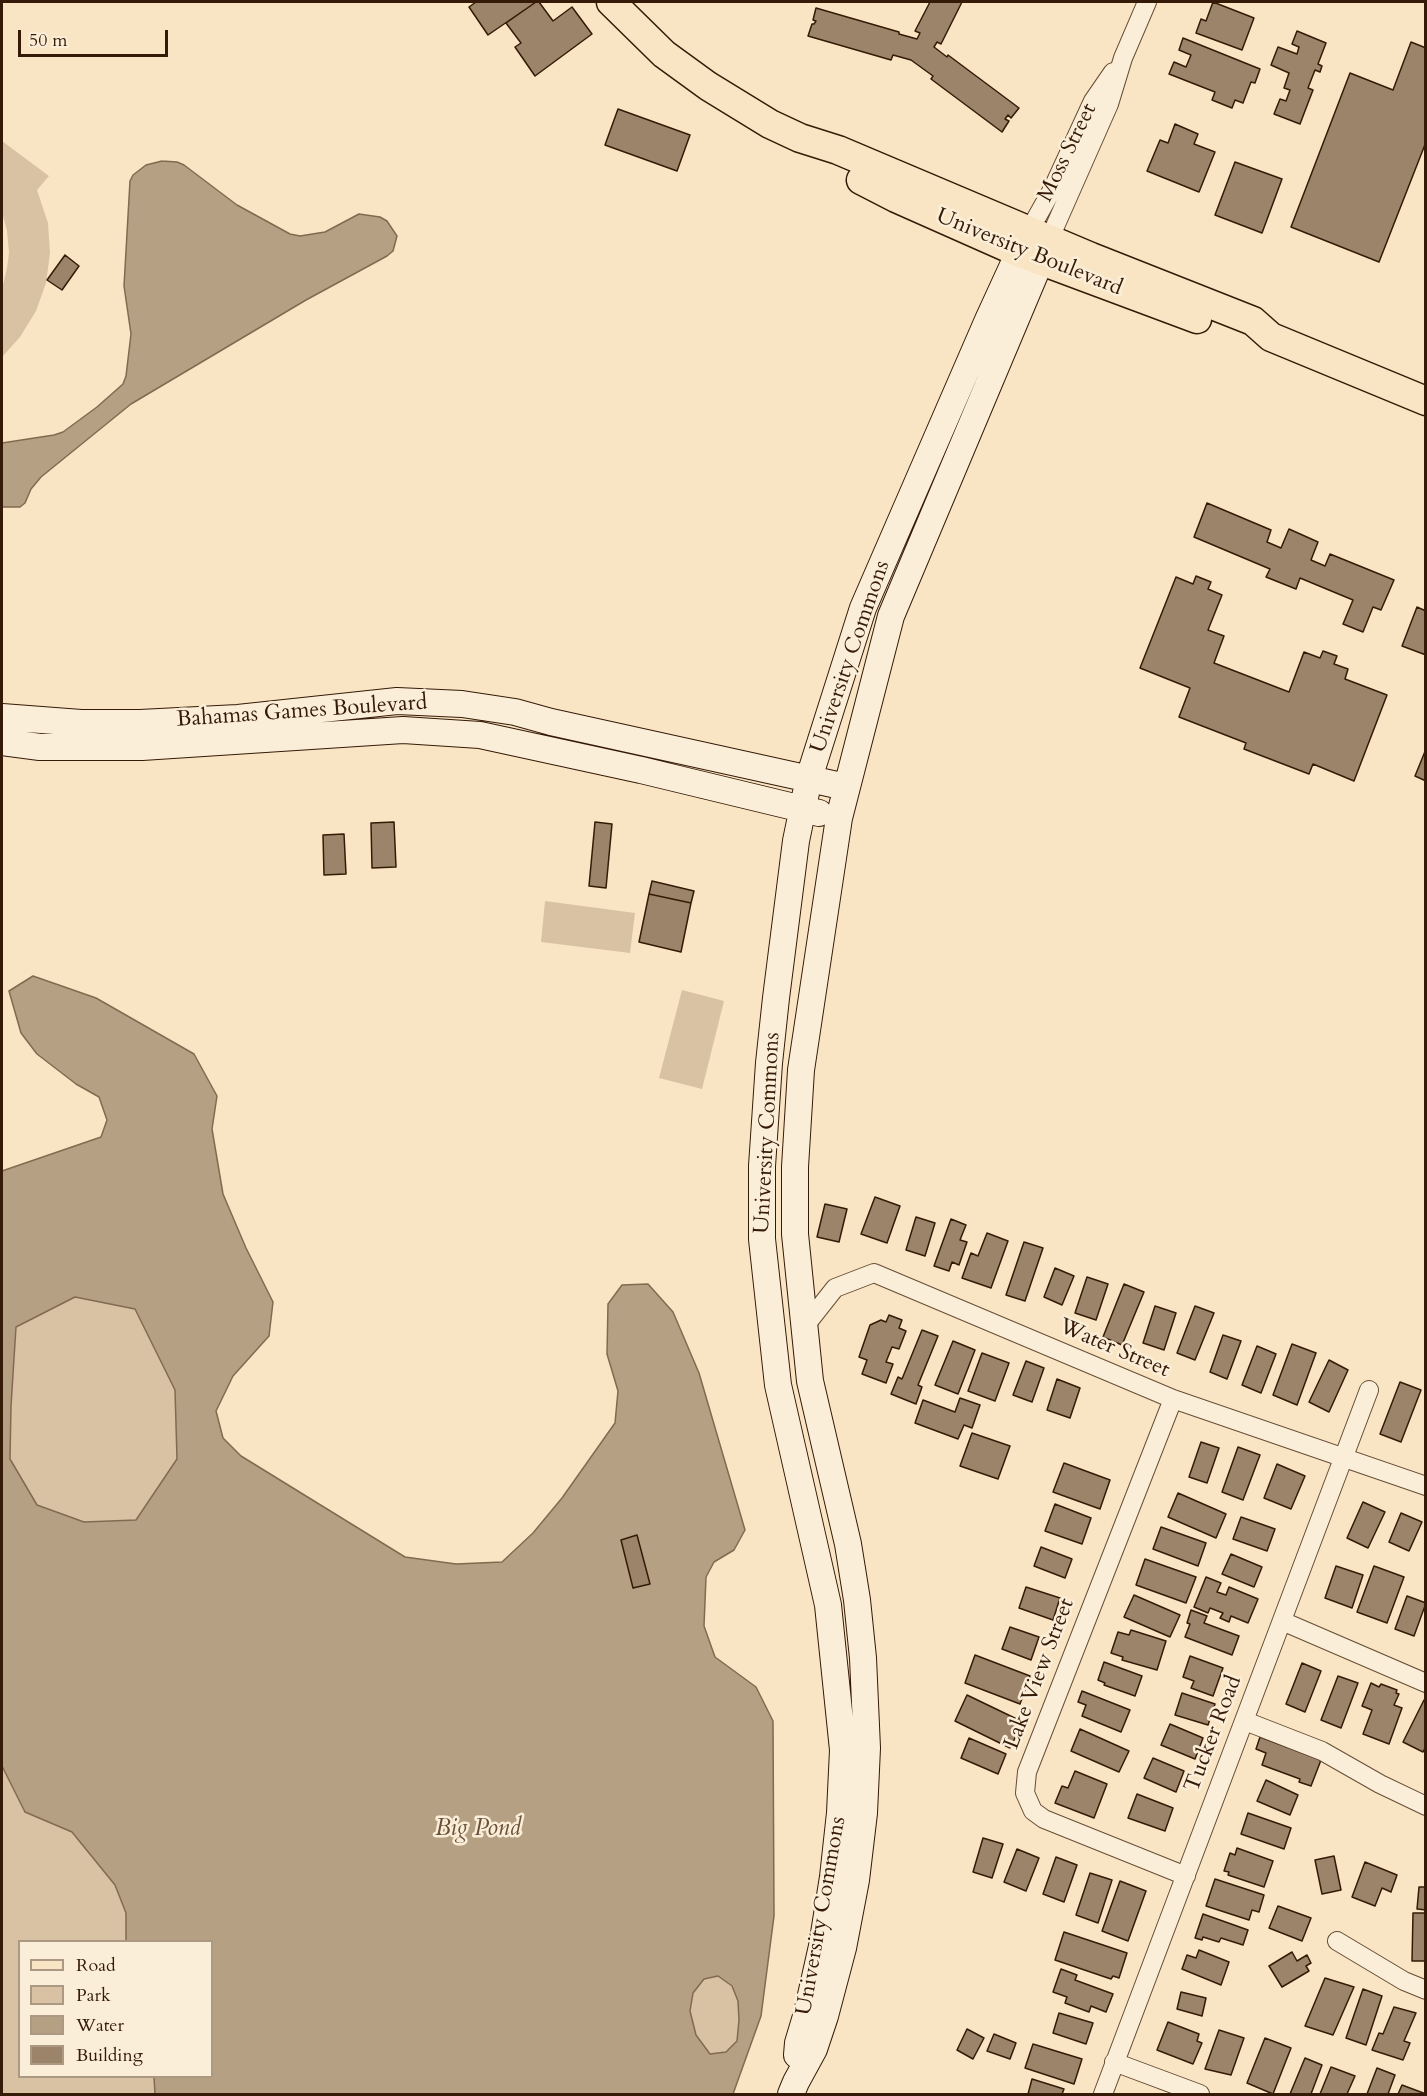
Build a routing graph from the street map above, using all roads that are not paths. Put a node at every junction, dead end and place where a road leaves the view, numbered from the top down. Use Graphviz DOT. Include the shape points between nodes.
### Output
graph roads {
  1 [pos="612,2"];
  2 [pos="1147,2"];
  3 [pos="1035,246"];
  4 [pos="1425,401"];
  5 [pos="363,704"];
  6 [pos="2,717"];
  7 [pos="361,733"];
  8 [pos="2,742"];
  9 [pos="809,778"];
  10 [pos="846,787"];
  11 [pos="802,809"];
  12 [pos="839,818"];
  13 [pos="805,1326"];
  14 [pos="1369,1390"];
  15 [pos="1173,1399"];
  16 [pos="1344,1457"];
  17 [pos="1425,1485"];
  18 [pos="1282,1621"];
  19 [pos="1425,1683"];
  20 [pos="1245,1721"];
  21 [pos="1425,1806"];
  22 [pos="1186,1876"];
  23 [pos="1337,1941"];
  24 [pos="1425,1990"];
  25 [pos="1114,2062"];
  26 [pos="793,2088"];
  27 [pos="1103,2094"];
  28 [pos="1200,2094"];
  1 -- 3 [label="main road, University Boulevard" via="664,54 761,119 800,138 834,166 896,198"];
  2 -- 3 [label="street, Moss Street" via="1123,58 1093,101 1052,190"];
  3 -- 4 [label="main road, University Boulevard" via="1251,338 1271,337"];
  3 -- 9 [label="main road, University Commons" via="988,320 863,608"];
  3 -- 10 [label="main road, University Commons" via="891,616"];
  5 -- 6 [label="main road, Bahamas Games Boulevard" via="238,718 140,723"];
  5 -- 7 [label="main road"];
  5 -- 9 [label="main road, Bahamas Games Boulevard" via="431,702 515,712"];
  7 -- 8 [label="main road, Bahamas Games Boulevard" via="142,747 40,747"];
  7 -- 11 [label="main road, Bahamas Games Boulevard" via="403,730 480,735"];
  9 -- 10 [label="main road, Bahamas Games Boulevard"];
  9 -- 11 [label="main road, University Commons"];
  10 -- 12 [label="main road, University Commons"];
  11 -- 12 [label="main road, Bahamas Games Boulevard"];
  11 -- 26 [label="main road, University Commons" via="769,1063 762,1239 778,1385 828,1605 843,1750 833,1878 822,1946 798,2043"];
  12 -- 13 [label="main road, University Commons" via="801,1070 795,1234"];
  13 -- 15 [label="street, Water Street" via="835,1288 874,1273"];
  13 -- 26 [label="main road, University Commons" via="810,1380 857,1600 867,1748 864,1814 843,1948 814,2049"];
  14 -- 16 [label="street, Tucker Road"];
  15 -- 16 [label="street, Water Street"];
  15 -- 22 [label="street, Lake View Street" via="1028,1772 1025,1793 1033,1811 1044,1819"];
  16 -- 17 [label="street, Water Street"];
  16 -- 18 [label="street, Tucker Road"];
  18 -- 19 [label="street"];
  18 -- 20 [label="street, Tucker Road"];
  20 -- 21 [label="street" via="1322,1751"];
  20 -- 22 [label="street, Tucker Road"];
  22 -- 25 [label="street, Tucker Road"];
  23 -- 24 [label="street"];
  25 -- 27 [label="street, Tucker Road"];
  25 -- 28 [label="street"];
}
